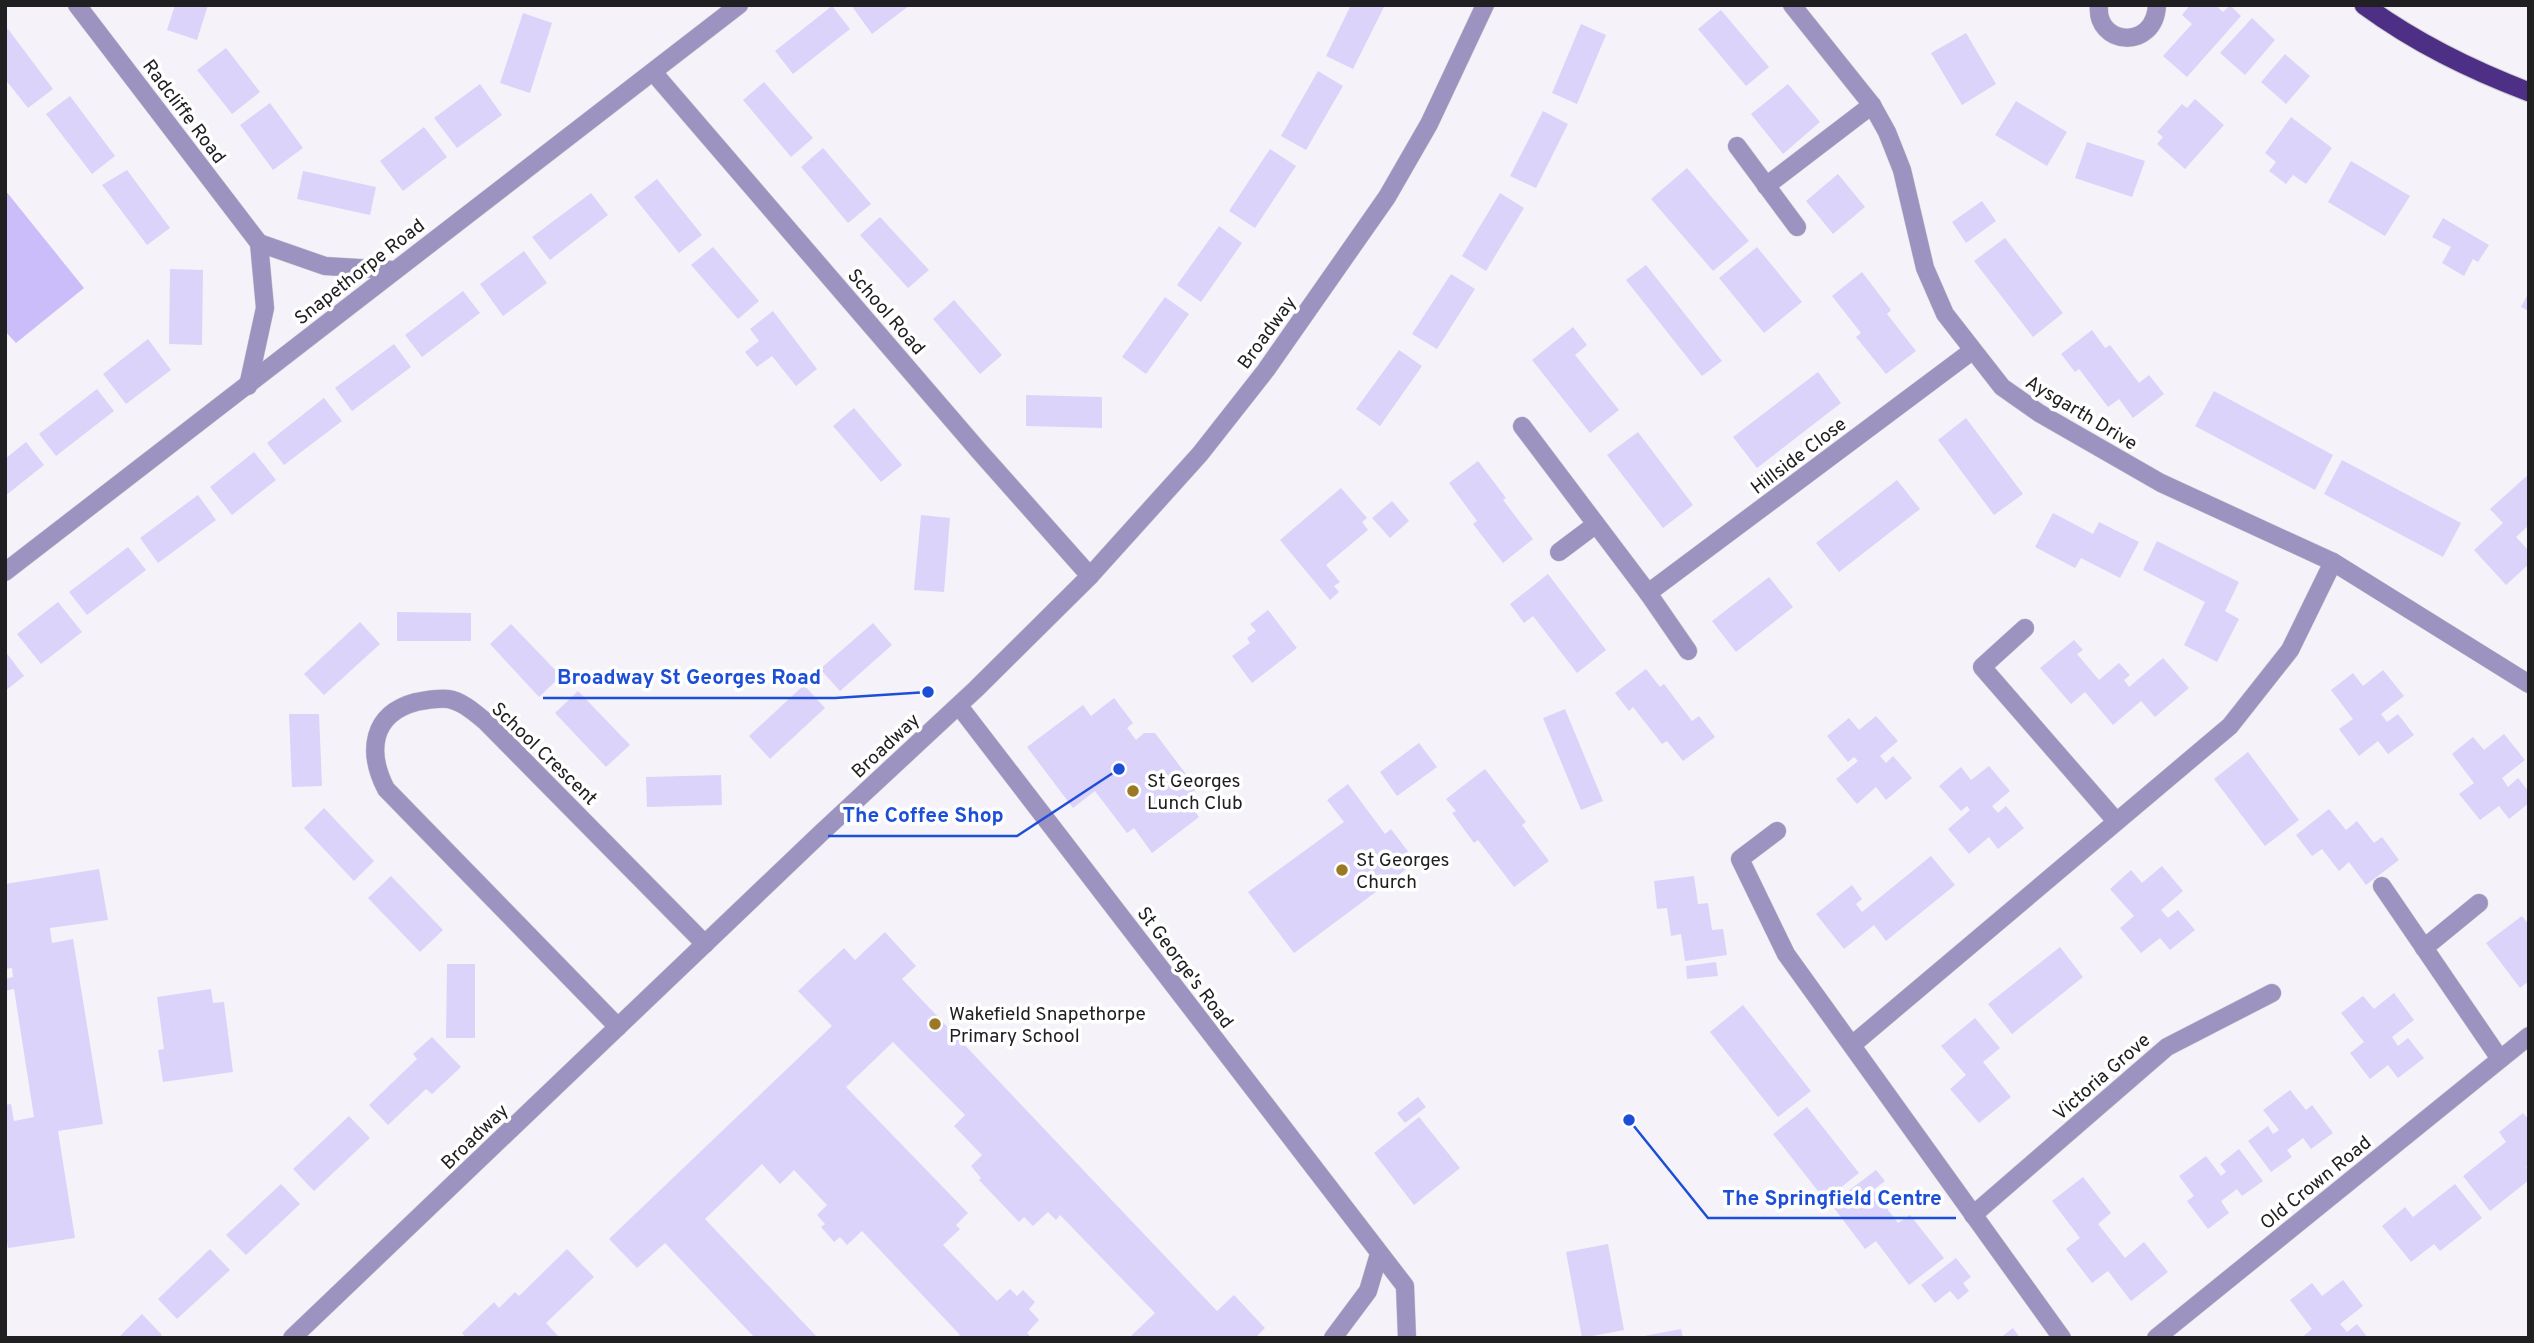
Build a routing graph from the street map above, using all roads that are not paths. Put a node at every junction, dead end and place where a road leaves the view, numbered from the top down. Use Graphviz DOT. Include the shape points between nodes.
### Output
graph roads {
  1 [pos="77,5"];
  2 [pos="739,5"];
  3 [pos="1485,5"];
  4 [pos="1792,5"];
  5 [pos="2099,5"];
  6 [pos="2157,5"];
  7 [pos="2364,5"];
  8 [pos="653,72"];
  9 [pos="2529,92"];
  10 [pos="1872,105"];
  11 [pos="1737,146"];
  12 [pos="1766,186"];
  13 [pos="1797,227"];
  14 [pos="259,243"];
  15 [pos="393,270"];
  16 [pos="1972,351"];
  17 [pos="248,386"];
  18 [pos="1522,426"];
  19 [pos="1595,525"];
  20 [pos="1559,552"];
  21 [pos="2333,562"];
  22 [pos="5,572"];
  23 [pos="1090,576"];
  24 [pos="1648,593"];
  25 [pos="2025,628"];
  26 [pos="1688,651"];
  27 [pos="2525,675"];
  28 [pos="958,706"];
  29 [pos="2116,821"];
  30 [pos="1777,831"];
  31 [pos="2382,886"];
  32 [pos="2479,903"];
  33 [pos="705,944"];
  34 [pos="2424,948"];
  35 [pos="2272,993"];
  36 [pos="618,1027"];
  37 [pos="2529,1036"];
  38 [pos="1852,1045"];
  39 [pos="2500,1059"];
  40 [pos="1973,1215"];
  41 [pos="1379,1254"];
  42 [pos="292,1338"];
  43 [pos="1333,1338"];
  44 [pos="1407,1338"];
  45 [pos="2062,1338"];
  46 [pos="2155,1338"];
  1 -- 14 [label="street, Radcliffe Road"];
  2 -- 8 [label="street, Snapethorpe Road"];
  3 -- 23 [label="street, Broadway" via="1429,124 1387,197 1266,370 1200,454"];
  4 -- 10 [label="street, Aysgarth Drive"];
  5 -- 6 [label="street" via="2109,31 2130,38 2150,28"];
  7 -- 9 [label="highway" via="2470,69"];
  8 -- 15 [label="street, Snapethorpe Road"];
  8 -- 23 [label="street, School Road"];
  10 -- 12 [label="street"];
  10 -- 16 [label="street, Aysgarth Drive" via="1902,170 1925,268 1945,314"];
  11 -- 12 [label="street"];
  12 -- 13 [label="street"];
  14 -- 15 [label="street" via="325,266"];
  14 -- 17 [label="street" via="265,308"];
  15 -- 17 [label="street, Snapethorpe Road"];
  16 -- 21 [label="street, Aysgarth Drive" via="2001,387 2039,413 2161,483"];
  16 -- 24 [label="street, Hillside Close"];
  17 -- 22 [label="street, Snapethorpe Road"];
  18 -- 19 [label="street"];
  19 -- 20 [label="street"];
  19 -- 24 [label="street"];
  21 -- 27 [label="street, Aysgarth Drive"];
  21 -- 29 [label="street" via="2290,650 2230,726"];
  23 -- 28 [label="street, Broadway"];
  24 -- 26 [label="street"];
  25 -- 29 [label="street" via="1982,667"];
  28 -- 33 [label="street, Broadway"];
  28 -- 41 [label="street, St George's Road"];
  29 -- 38 [label="street"];
  30 -- 38 [label="street" via="1740,859 1786,954"];
  31 -- 34 [label="street"];
  32 -- 34 [label="street"];
  33 -- 36 [label="street, Broadway"];
  33 -- 36 [label="street, School Crescent" via="468,708 450,699 429,699 394,711 378,729 374,752 386,789"];
  34 -- 39 [label="street"];
  35 -- 40 [label="street, Victoria Grove" via="2167,1046"];
  36 -- 42 [label="street, Broadway"];
  37 -- 39 [label="street, Old Crown Road"];
  38 -- 40 [label="street"];
  39 -- 46 [label="street, Old Crown Road"];
  40 -- 45 [label="street"];
  41 -- 43 [label="street" via="1368,1291"];
  41 -- 44 [label="street, St George's Road" via="1405,1286"];
}
